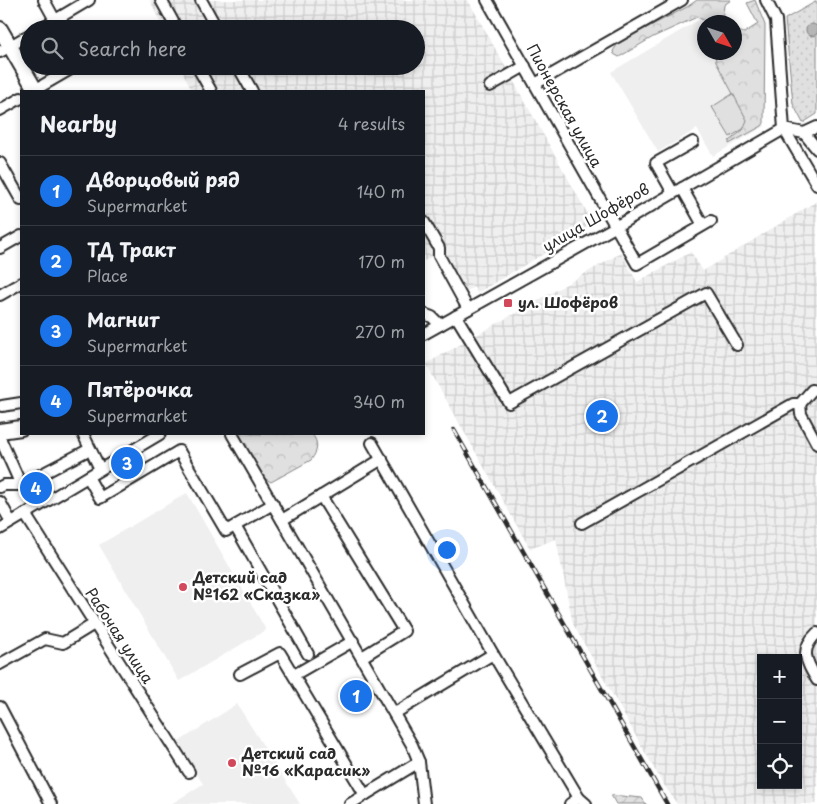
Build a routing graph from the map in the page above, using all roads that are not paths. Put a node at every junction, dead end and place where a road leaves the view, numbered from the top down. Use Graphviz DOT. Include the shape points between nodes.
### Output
graph roads {
  1 [pos="44,0"];
  2 [pos="89,0"];
  3 [pos="161,0"];
  4 [pos="201,0"];
  5 [pos="487,0"];
  6 [pos="682,0"];
  7 [pos="766,0"];
  8 [pos="55,20"];
  9 [pos="172,20"];
  10 [pos="212,20"];
  11 [pos="0,29"];
  12 [pos="20,41"];
  13 [pos="5,50"];
  14 [pos="525,66"];
  15 [pos="20,71"];
  16 [pos="23,75"];
  17 [pos="61,75"];
  18 [pos="202,75"];
  19 [pos="243,75"];
  20 [pos="535,84"];
  21 [pos="490,86"];
  22 [pos="33,90"];
  23 [pos="36,90"];
  24 [pos="210,90"];
  25 [pos="251,90"];
  26 [pos="20,99"];
  27 [pos="0,110"];
  28 [pos="817,127"];
  29 [pos="784,129"];
  30 [pos="804,133"];
  31 [pos="693,142"];
  32 [pos="817,149"];
  33 [pos="0,162"];
  34 [pos="817,185"];
  35 [pos="677,191"];
  36 [pos="20,198"];
  37 [pos="425,224"];
  38 [pos="615,227"];
  39 [pos="20,237"];
  40 [pos="0,248"];
  41 [pos="20,284"];
  42 [pos="0,295"];
  43 [pos="468,309"];
  44 [pos="425,314"];
  45 [pos="456,316"];
  46 [pos="440,325"];
  47 [pos="425,333"];
  48 [pos="737,345"];
  49 [pos="812,390"];
  50 [pos="20,403"];
  51 [pos="800,404"];
  52 [pos="2,406"];
  53 [pos="20,428"];
  54 [pos="0,431"];
  55 [pos="83,435"];
  56 [pos="158,435"];
  57 [pos="233,435"];
  58 [pos="0,438"];
  59 [pos="372,443"];
  60 [pos="817,444"];
  61 [pos="90,449"];
  62 [pos="382,459"];
  63 [pos="100,469"];
  64 [pos="88,477"];
  65 [pos="21,485"];
  66 [pos="0,487"];
  67 [pos="321,496"];
  68 [pos="0,502"];
  69 [pos="272,504"];
  70 [pos="25,514"];
  71 [pos="282,520"];
  72 [pos="11,522"];
  73 [pos="582,524"];
  74 [pos="234,526"];
  75 [pos="0,529"];
  76 [pos="94,624"];
  77 [pos="817,633"];
  78 [pos="353,641"];
  79 [pos="308,654"];
  80 [pos="494,654"];
  81 [pos="362,657"];
  82 [pos="0,664"];
  83 [pos="240,674"];
  84 [pos="294,675"];
  85 [pos="817,680"];
  86 [pos="0,708"];
  87 [pos="395,713"];
  88 [pos="418,762"];
  89 [pos="189,772"];
  90 [pos="365,795"];
  91 [pos="582,801"];
  92 [pos="51,804"];
  93 [pos="351,804"];
  94 [pos="424,804"];
  95 [pos="570,804"];
  1 -- 8 [label="street"];
  2 -- 8 [label="street"];
  3 -- 9 [label="street"];
  4 -- 10 [label="street"];
  5 -- 14 [label="street, Пионерская улица"];
  6 -- 20 [label="street"];
  7 -- 29 [label="street" via="776,20"];
  11 -- 13 [label="main road"];
  12 -- 13 [label="street"];
  13 -- 15 [label="main road"];
  14 -- 20 [label="street, Пионерская улица"];
  14 -- 21 [label="street"];
  16 -- 22 [label="main road"];
  17 -- 23 [label="street"];
  18 -- 24 [label="street"];
  19 -- 25 [label="street"];
  20 -- 38 [label="street, Пионерская улица"];
  26 -- 27 [label="street"];
  28 -- 30 [label="street"];
  29 -- 30 [label="street"];
  29 -- 34 [label="street"];
  29 -- 35 [label="street, улица Шофёров"];
  30 -- 32 [label="street"];
  31 -- 35 [label="street" via="656,163"];
  33 -- 36 [label="street"];
  35 -- 38 [label="street, улица Шофёров"];
  35 -- 38 [label="street, Пионерская улица" via="707,223 637,264"];
  37 -- 43 [label="street"];
  38 -- 43 [label="street, улица Шофёров"];
  39 -- 40 [label="street"];
  41 -- 42 [label="street"];
  43 -- 45 [label="street, улица Шофёров"];
  44 -- 46 [label="street" via="432,316"];
  45 -- 46 [label="street, улица Шофёров"];
  45 -- 48 [label="street" via="510,403 706,293"];
  46 -- 47 [label="street, улица Шофёров"];
  49 -- 51 [label="street"];
  50 -- 52 [label="street"];
  51 -- 60 [label="street"];
  51 -- 73 [label="street" via="793,404"];
  53 -- 54 [label="main road"];
  55 -- 61 [label="street"];
  56 -- 63 [label="street"];
  57 -- 69 [label="street"];
  58 -- 65 [label="street"];
  59 -- 62 [label="street"];
  61 -- 63 [label="street"];
  61 -- 65 [label="street"];
  62 -- 67 [label="street"];
  62 -- 80 [label="street"];
  63 -- 64 [label="street"];
  64 -- 70 [label="street"];
  64 -- 74 [label="street" via="100,498 179,451 226,531"];
  65 -- 66 [label="street"];
  67 -- 71 [label="street"];
  67 -- 81 [label="street" via="404,631"];
  68 -- 72 [label="street"];
  69 -- 71 [label="street"];
  69 -- 74 [label="street"];
  70 -- 72 [label="street"];
  70 -- 76 [label="street, Рабочая улица"];
  71 -- 78 [label="street"];
  72 -- 75 [label="street"];
  74 -- 79 [label="street"];
  76 -- 82 [label="street" via="63,643 45,639"];
  76 -- 89 [label="street, Рабочая улица"];
  77 -- 85 [label="street" via="809,640 805,652 807,664"];
  78 -- 81 [label="street"];
  78 -- 84 [label="street"];
  80 -- 87 [label="street"];
  80 -- 91 [label="street"];
  81 -- 87 [label="street"];
  83 -- 84 [label="street" via="280,653"];
  84 -- 90 [label="street"];
  86 -- 92 [label="street"];
  87 -- 88 [label="street"];
  88 -- 90 [label="street"];
  88 -- 94 [label="street"];
  90 -- 93 [label="street"];
  91 -- 95 [label="street"];
}
